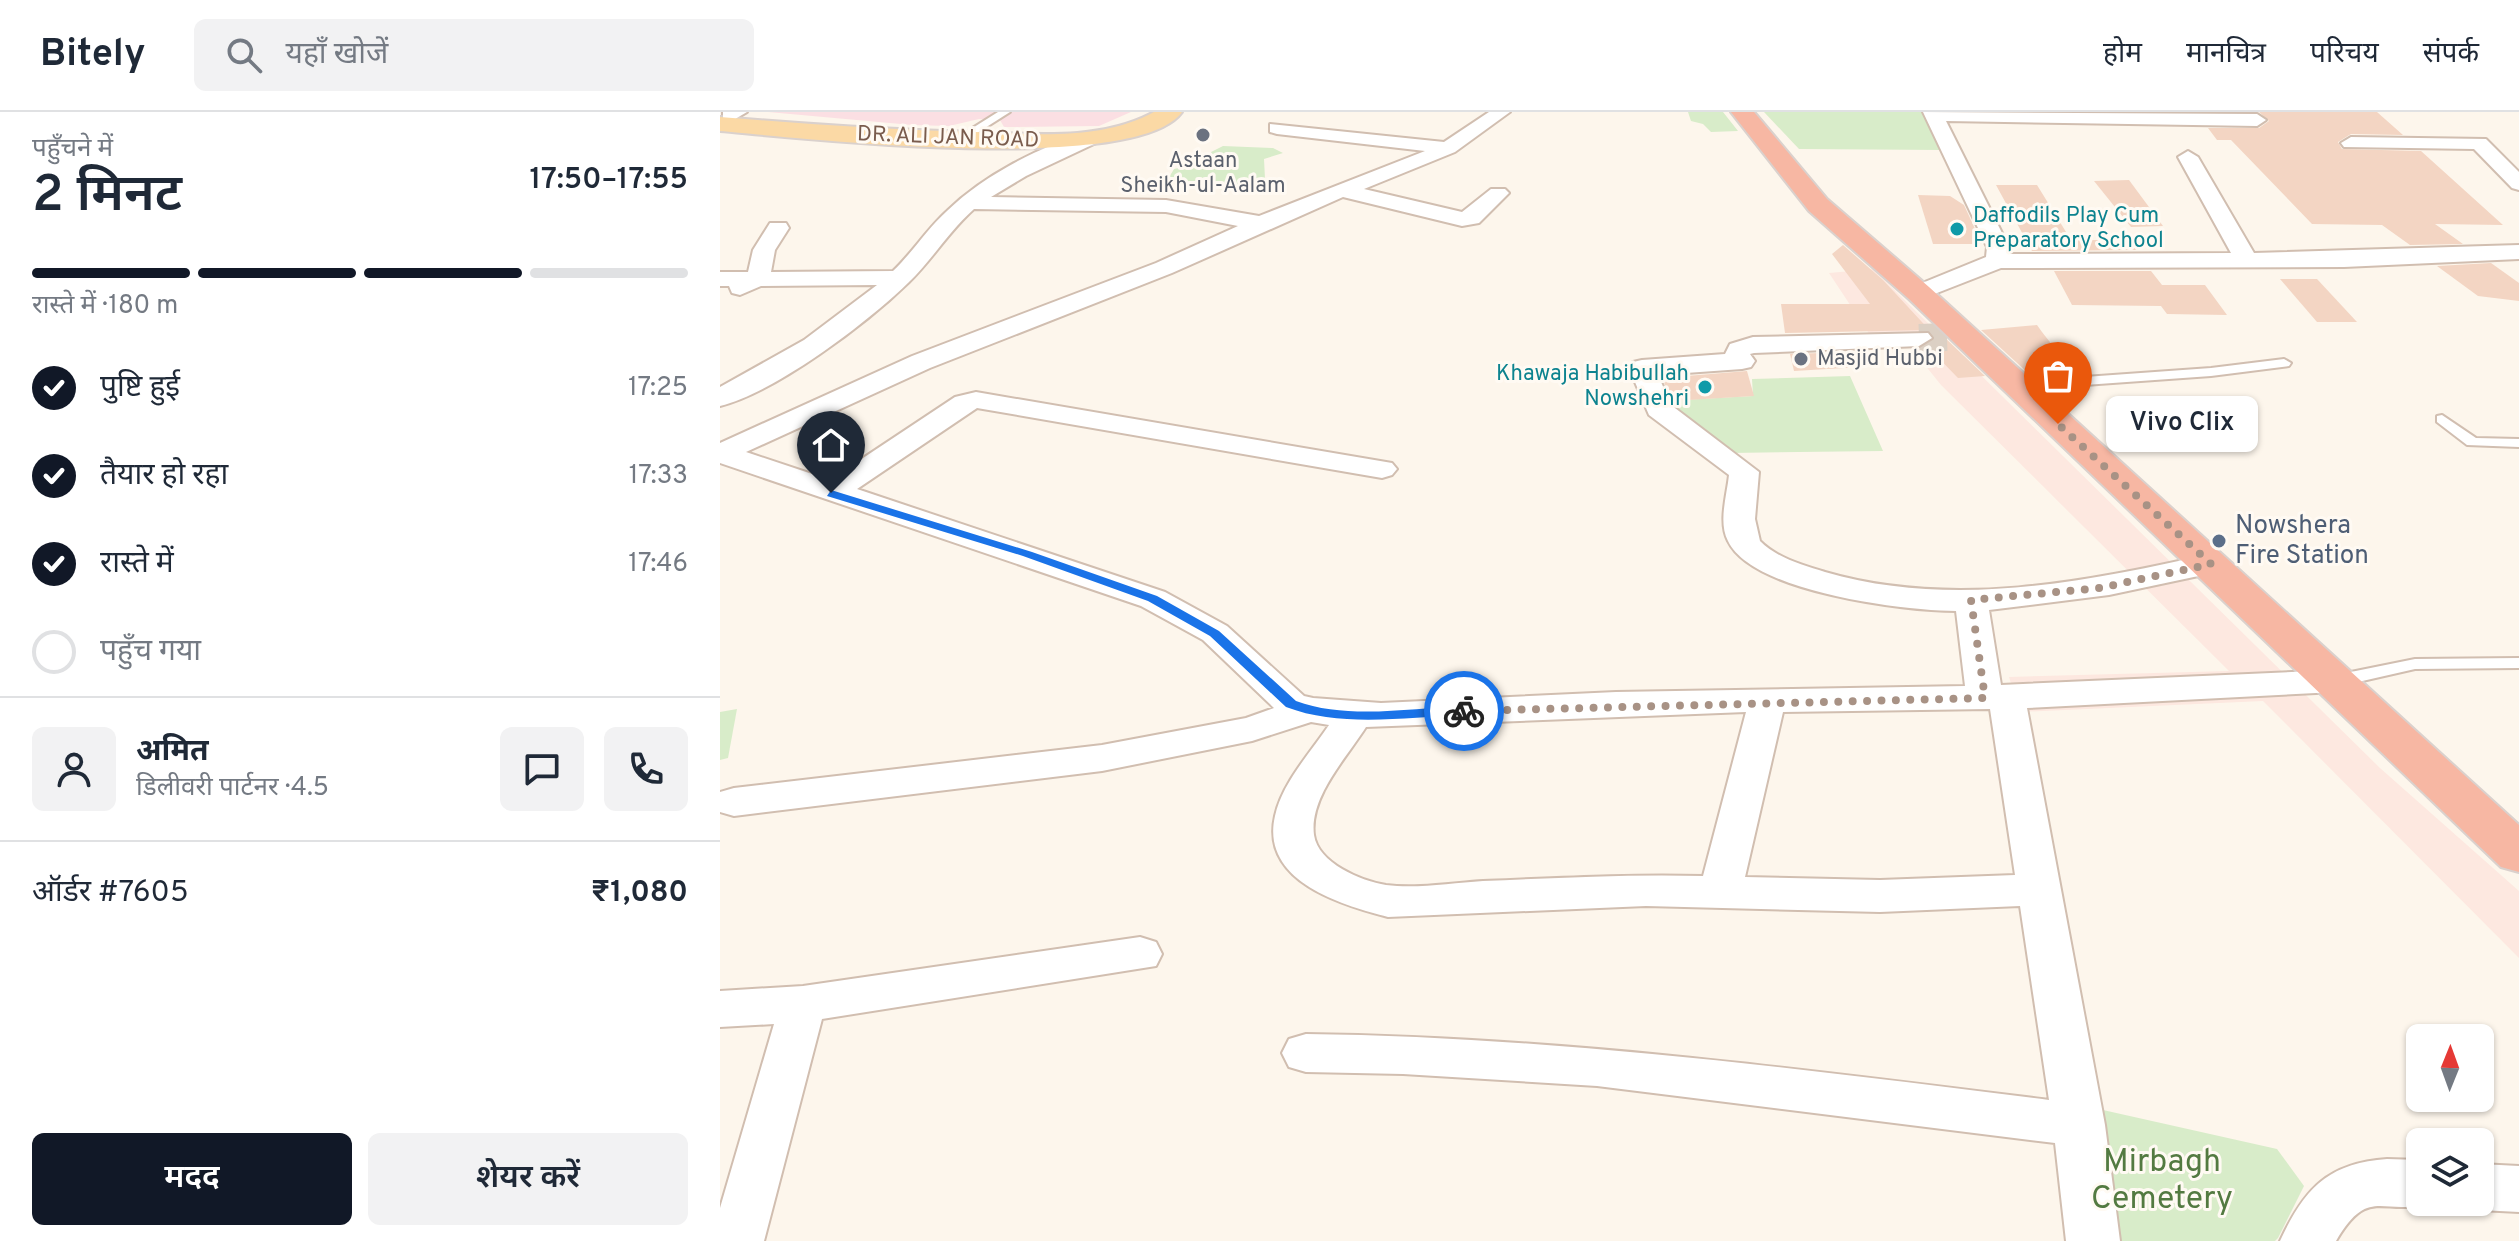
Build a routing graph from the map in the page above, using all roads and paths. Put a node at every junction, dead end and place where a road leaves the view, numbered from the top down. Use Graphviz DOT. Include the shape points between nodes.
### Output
graph roads {
  1 [pos="1005,112"];
  2 [pos="1154,112"];
  3 [pos="1171,112"];
  4 [pos="1501,112"];
  5 [pos="1742,112"];
  6 [pos="1933,114"];
  7 [pos="727,117"];
  8 [pos="2257,120"];
  9 [pos="1277,128"];
  10 [pos="974,131"];
  11 [pos="1089,139"];
  12 [pos="2351,143"];
  13 [pos="1448,148"];
  14 [pos="2188,157"];
  15 [pos="2519,184"];
  16 [pos="1340,190"];
  17 [pos="1498,193"];
  18 [pos="970,203"];
  19 [pos="1261,223"];
  20 [pos="778,228"];
  21 [pos="2519,252"];
  22 [pos="2246,260"];
  23 [pos="1998,261"];
  24 [pos="758,278"];
  25 [pos="900,278"];
  26 [pos="720,279"];
  27 [pos="1919,293"];
  28 [pos="720,297"];
  29 [pos="1944,337"];
  30 [pos="2284,363"];
  31 [pos="2016,386"];
  32 [pos="720,398"];
  33 [pos="2442,419"];
  34 [pos="2519,443"];
  35 [pos="720,453"];
  36 [pos="1382,469"];
  37 [pos="831,493"];
  38 [pos="2211,564"];
  39 [pos="1971,600"];
  40 [pos="2519,663"];
  41 [pos="2336,681"];
  42 [pos="1996,698"];
  43 [pos="1767,701"];
  44 [pos="1307,710"];
  45 [pos="1355,715"];
  46 [pos="734,802"];
  47 [pos="2519,854"];
  48 [pos="1721,889"];
  49 [pos="2036,890"];
  50 [pos="1140,954"];
  51 [pos="803,1004"];
  52 [pos="720,1009"];
  53 [pos="1306,1053"];
  54 [pos="2080,1125"];
  55 [pos="2406,1182"];
  56 [pos="2494,1188"];
  57 [pos="2519,1189"];
  58 [pos="737,1241"];
  59 [pos="2093,1241"];
  60 [pos="2307,1241"];
  1 -- 10 [label="lane"];
  2 -- 10 [label="main road, DR. ALI JAN ROAD" via="1089,132"];
  3 -- 11 [label="main road, DR. ALI JAN ROAD" via="1142,128"];
  4 -- 13 [label="street"];
  5 -- 27 [label="highway" via="1818,205"];
  6 -- 8 [label="street"];
  6 -- 23 [label="street" via="1998,247"];
  7 -- 10 [label="main road, DR. ALI JAN ROAD"];
  7 -- 11 [label="main road, DR. ALI JAN ROAD" via="871,137"];
  9 -- 13 [label="street"];
  11 -- 18 [label="street" via="1027,167"];
  12 -- 15 [label="street" via="2479,143"];
  13 -- 16 [label="street"];
  14 -- 22 [label="street"];
  16 -- 17 [label="street" via="1462,219 1471,218"];
  16 -- 19 [label="street"];
  18 -- 19 [label="street" via="1166,206"];
  18 -- 25 [label="street"];
  19 -- 35 [label="street" via="1164,268 921,362"];
  20 -- 24 [label="street" via="764,250"];
  21 -- 22 [label="street"];
  22 -- 23 [label="street"];
  23 -- 27 [label="street"];
  24 -- 25 [label="street"];
  24 -- 26 [label="street"];
  24 -- 28 [label="street"];
  25 -- 32 [label="street" via="803,352"];
  27 -- 29 [label="highway"];
  29 -- 31 [label="highway"];
  29 -- 39 [label="street" via="1753,345 1736,352 1742,361 1642,368 1659,409 1744,472 1741,536 1747,547 1835,588 1870,596"];
  30 -- 31 [label="lane"];
  31 -- 38 [label="highway"];
  33 -- 34 [label="lane" via="2472,442"];
  35 -- 37 [label="street"];
  36 -- 37 [label="street" via="976,400"];
  37 -- 44 [label="street" via="1153,599 1215,633 1291,704"];
  38 -- 39 [label="street" via="2100,588"];
  38 -- 41 [label="highway"];
  39 -- 42 [label="street"];
  40 -- 41 [label="lane" via="2415,664"];
  41 -- 42 [label="street" via="2217,691"];
  41 -- 47 [label="highway"];
  42 -- 43 [label="street"];
  42 -- 49 [label="street"];
  43 -- 45 [label="street"];
  43 -- 48 [label="street"];
  44 -- 45 [label="street"];
  44 -- 46 [label="street" via="1252,729 1102,758"];
  45 -- 48 [label="street" via="1295,816 1296,840 1307,866 1349,892 1388,901"];
  48 -- 49 [label="street" via="1880,896"];
  49 -- 54 [label="street"];
  50 -- 51 [label="street"];
  51 -- 52 [label="street"];
  51 -- 58 [label="street"];
  53 -- 54 [label="street" via="1467,1056 1608,1067"];
  54 -- 59 [label="street"];
  55 -- 60 [label="street" via="2356,1188 2337,1197"];
  56 -- 57 [label="street"];
}
